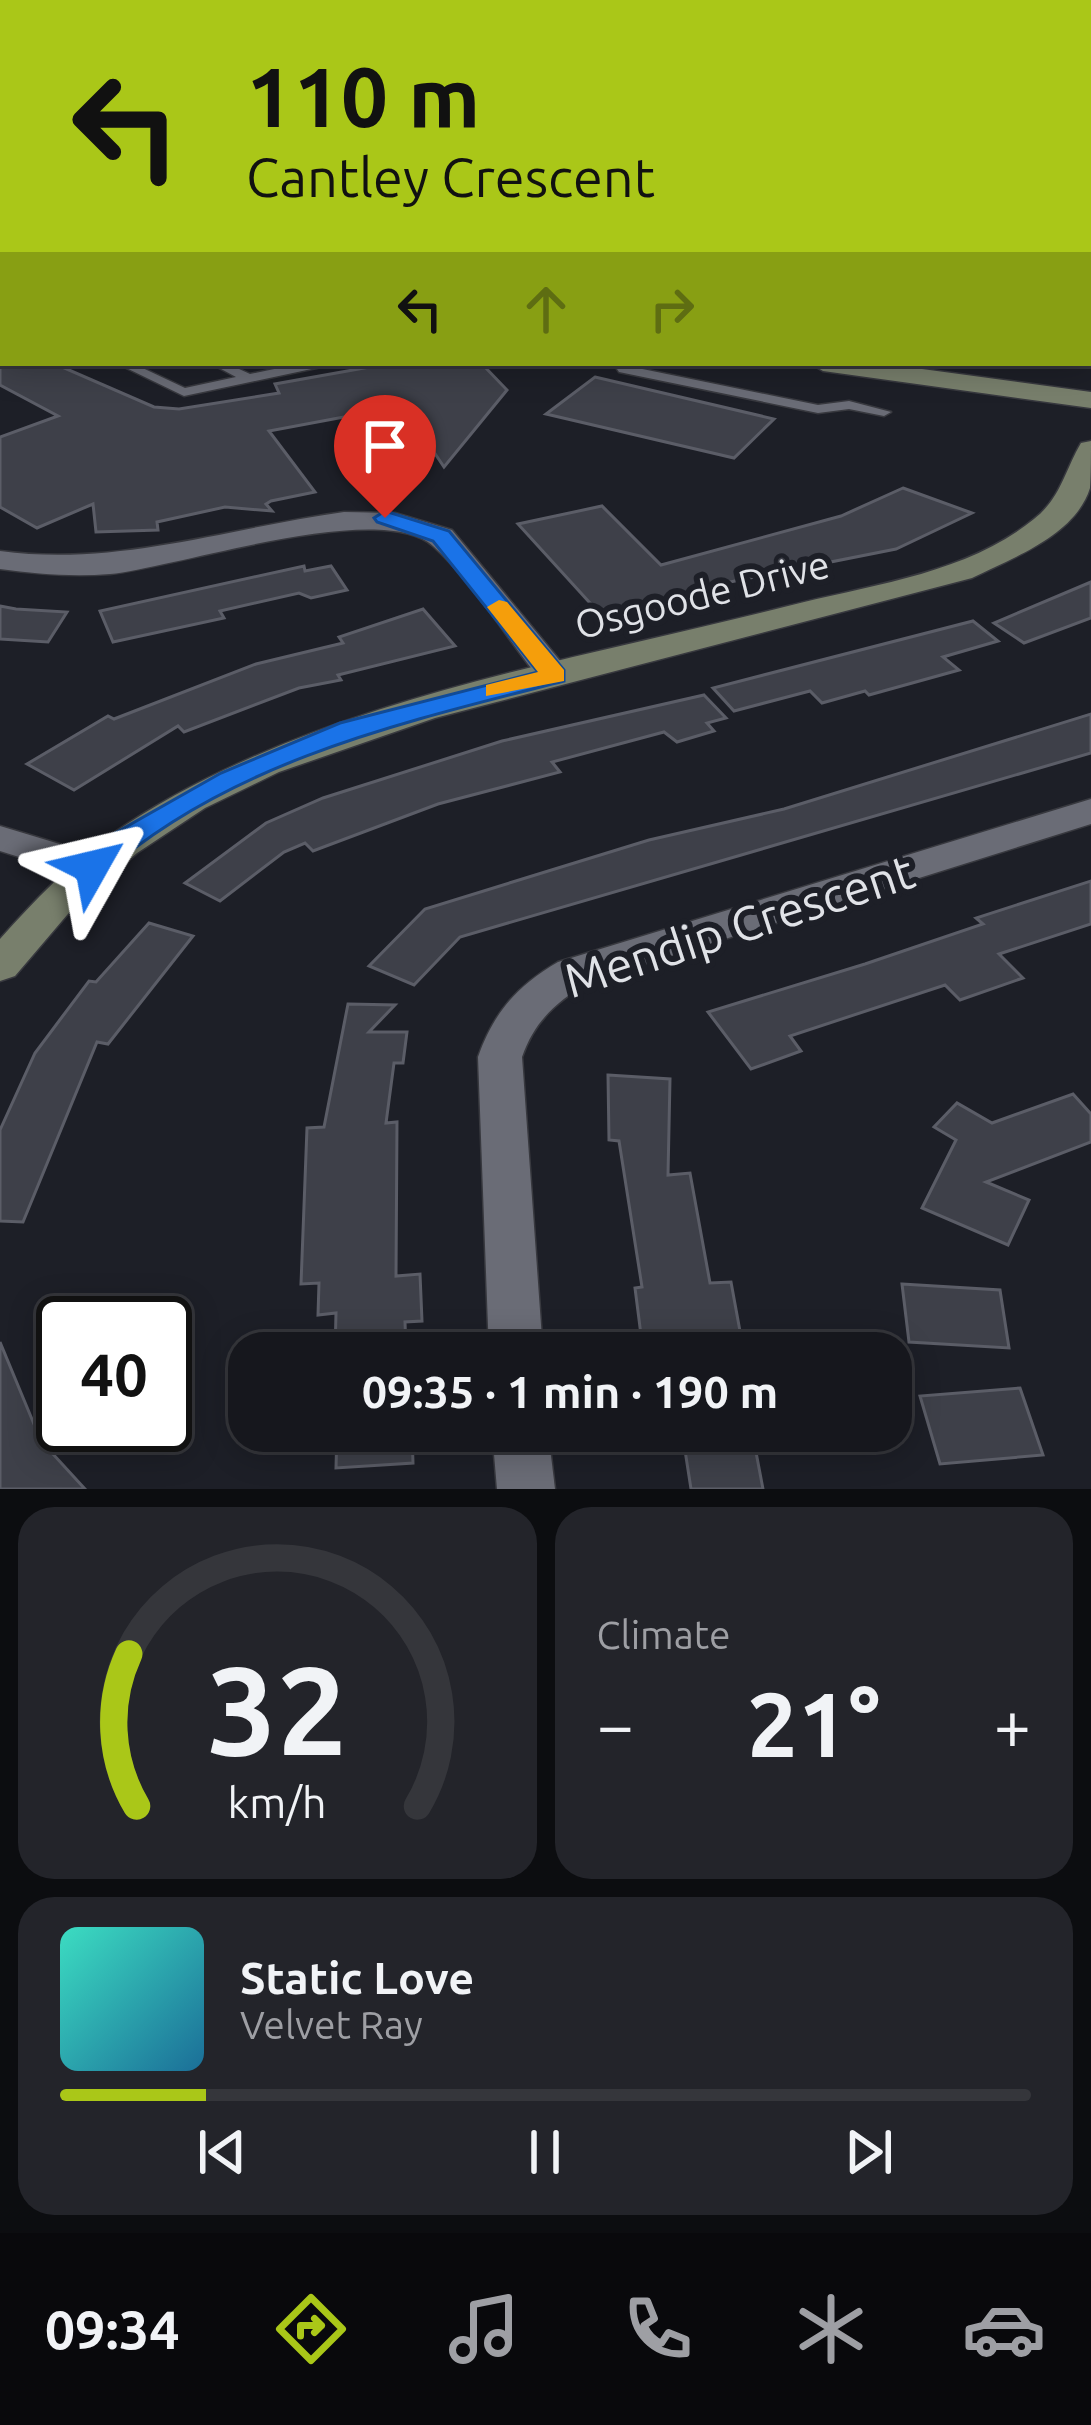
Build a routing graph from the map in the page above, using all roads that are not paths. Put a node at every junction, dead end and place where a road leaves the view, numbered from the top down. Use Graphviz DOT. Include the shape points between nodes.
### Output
graph roads {
  1 [pos="128,366"];
  2 [pos="222,366"];
  3 [pos="303,366"];
  4 [pos="845,366"];
  5 [pos="973,366"];
  6 [pos="623,369"];
  7 [pos="248,378"];
  8 [pos="1091,381"];
  9 [pos="1091,400"];
  10 [pos="884,412"];
  11 [pos="1091,449"];
  12 [pos="0,560"];
  13 [pos="554,675"];
  14 [pos="1091,811"];
  15 [pos="0,838"];
  16 [pos="92,867"];
  17 [pos="0,966"];
  18 [pos="515,1332"];
  19 [pos="522,1452"];
  20 [pos="526,1489"];
  1 -- 7 [label="lane" via="184,392"];
  2 -- 7 [label="lane"];
  3 -- 7 [label="lane"];
  4 -- 9 [label="street"];
  5 -- 8 [label="street"];
  6 -- 10 [label="lane" via="818,409"];
  11 -- 13 [label="street, Osgoode Drive" via="1071,501 1031,538 961,571"];
  12 -- 13 [label="street" via="29,568 110,567 348,519 418,524 441,536"];
  13 -- 16 [label="street, Osgoode Drive" via="349,728 231,779"];
  14 -- 18 [label="street, Mendip Crescent" via="573,972 536,994 511,1020 500,1057"];
  15 -- 16 [label="street"];
  16 -- 17 [label="street, Osgoode Drive" via="40,912"];
  19 -- 20 [label="street"];
}
